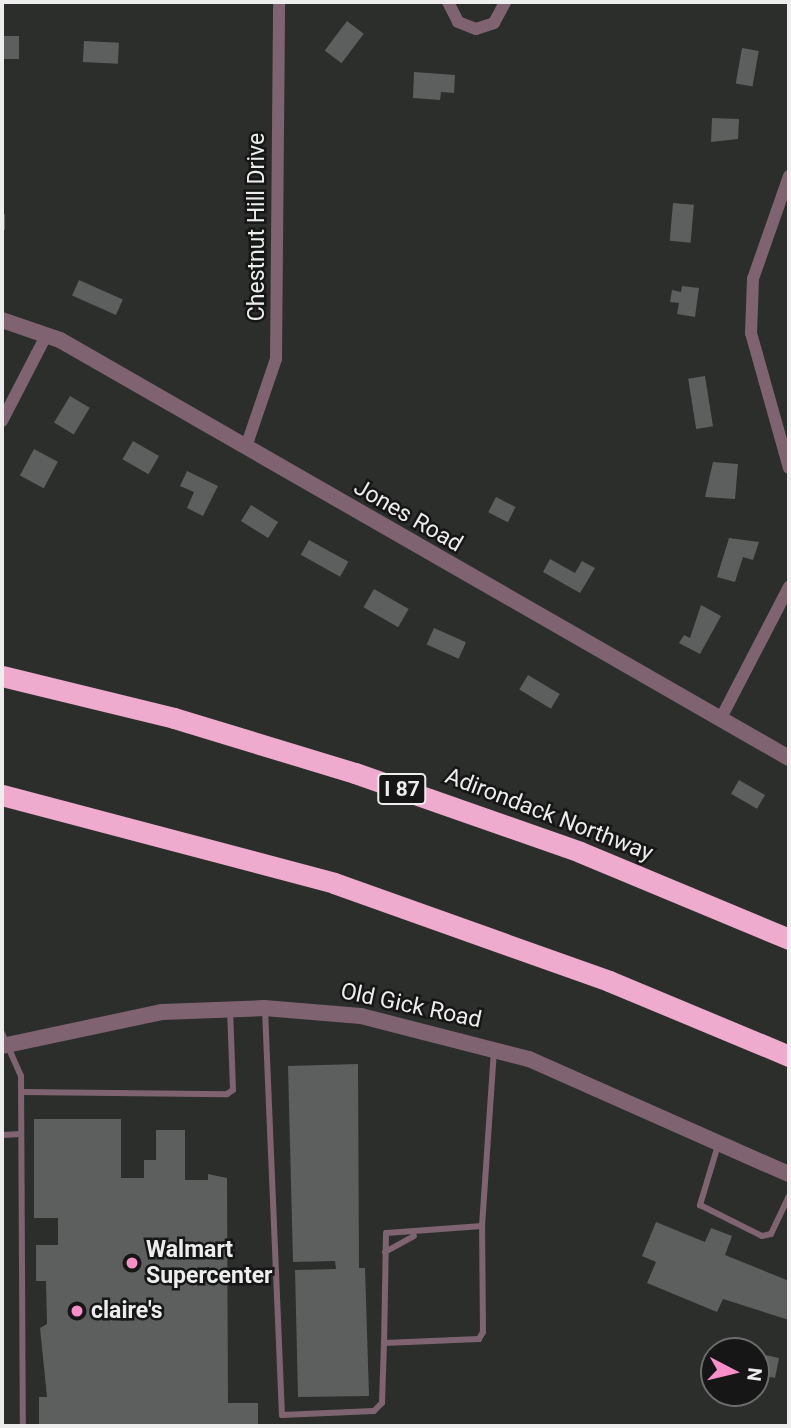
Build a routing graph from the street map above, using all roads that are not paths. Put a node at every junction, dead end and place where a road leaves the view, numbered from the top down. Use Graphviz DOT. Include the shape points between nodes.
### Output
graph roads {
  1 [pos="279,2"];
  2 [pos="448,2"];
  3 [pos="505,2"];
  4 [pos="789,176"];
  5 [pos="2,320"];
  6 [pos="47,334"];
  7 [pos="2,421"];
  8 [pos="246,447"];
  9 [pos="789,468"];
  10 [pos="789,587"];
  11 [pos="2,676"];
  12 [pos="721,718"];
  13 [pos="789,758"];
  14 [pos="2,795"];
  15 [pos="789,939"];
  16 [pos="230,1007"];
  17 [pos="264,1008"];
  18 [pos="4,1041"];
  19 [pos="494,1047"];
  20 [pos="789,1056"];
  21 [pos="22,1092"];
  22 [pos="21,1134"];
  23 [pos="2,1135"];
  24 [pos="719,1142"];
  25 [pos="789,1174"];
  26 [pos="789,1196"];
  27 [pos="481,1226"];
  28 [pos="414,1236"];
  29 [pos="385,1252"];
  30 [pos="384,1343"];
  31 [pos="23,1426"];
  1 -- 8 [label="street, Chestnut Hill Drive" via="276,359"];
  2 -- 3 [label="street" via="458,22 476,29 494,23"];
  4 -- 9 [label="street" via="754,279 751,333"];
  5 -- 6 [label="street, Jones Road"];
  6 -- 7 [label="street"];
  6 -- 8 [label="street, Jones Road"];
  8 -- 12 [label="street, Jones Road"];
  10 -- 12 [label="street"];
  11 -- 15 [label="highway, Adirondack Northway / I 87" via="174,718 368,777 558,843"];
  12 -- 13 [label="street, Jones Road"];
  14 -- 20 [label="highway" via="334,883 608,981"];
  16 -- 17 [label="street, Old Gick Road"];
  16 -- 18 [label="street, Old Gick Road" via="108,1019"];
  16 -- 21 [label="lane" via="233,1090 227,1094"];
  17 -- 19 [label="street, Old Gick Road" via="361,1016"];
  17 -- 30 [label="lane" via="282,1415 374,1411 382,1403"];
  18 -- 21 [label="lane"];
  19 -- 24 [label="street, Old Gick Road"];
  19 -- 27 [label="lane"];
  21 -- 22 [label="lane"];
  22 -- 23 [label="lane"];
  22 -- 31 [label="lane"];
  24 -- 25 [label="street, Old Gick Road"];
  24 -- 26 [label="lane" via="699,1205 762,1236 771,1234"];
  27 -- 29 [label="lane" via="392,1228"];
  27 -- 30 [label="lane" via="478,1339"];
  28 -- 29 [label="lane"];
  29 -- 30 [label="lane"];
}
